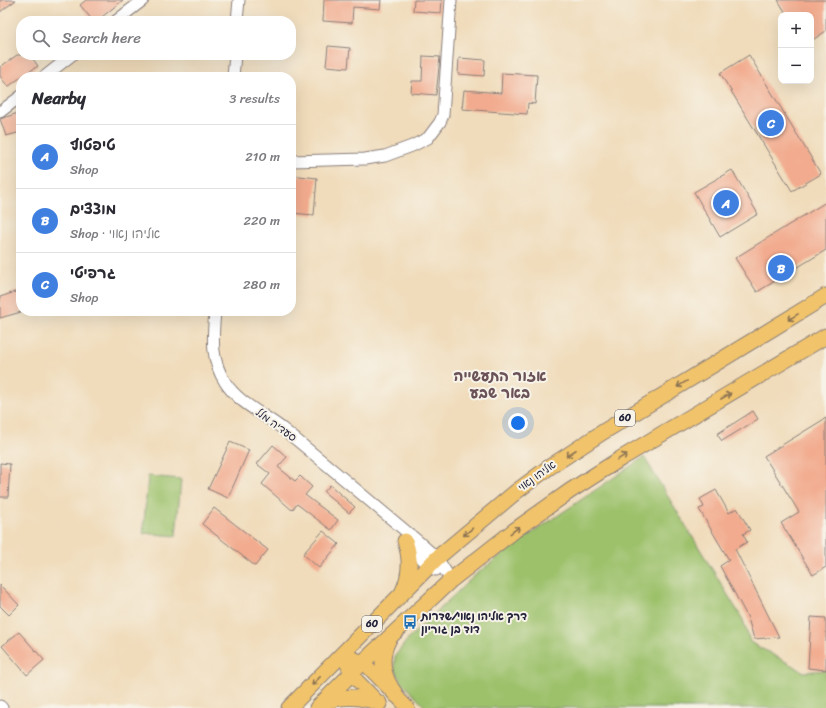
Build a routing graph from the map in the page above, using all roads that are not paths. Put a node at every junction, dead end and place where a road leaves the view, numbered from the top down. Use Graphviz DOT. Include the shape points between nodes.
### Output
graph roads {
  1 [pos="143,0"];
  2 [pos="239,0"];
  3 [pos="451,0"];
  4 [pos="122,16"];
  5 [pos="237,16"];
  6 [pos="66,60"];
  7 [pos="235,60"];
  8 [pos="50,72"];
  9 [pos="233,72"];
  10 [pos="16,100"];
  11 [pos="0,112"];
  12 [pos="296,162"];
  13 [pos="826,296"];
  14 [pos="215,316"];
  15 [pos="826,336"];
  16 [pos="384,513"];
  17 [pos="405,541"];
  18 [pos="433,562"];
  19 [pos="451,580"];
  20 [pos="402,595"];
  21 [pos="389,638"];
  22 [pos="343,654"];
  23 [pos="363,662"];
  24 [pos="351,674"];
  25 [pos="396,696"];
  26 [pos="320,705"];
  27 [pos="381,705"];
  28 [pos="289,708"];
  29 [pos="408,708"];
  1 -- 4 [label="street"];
  2 -- 5 [label="street"];
  3 -- 12 [label="street" via="443,115 428,138 385,156"];
  6 -- 8 [label="street"];
  7 -- 9 [label="street"];
  10 -- 11 [label="street"];
  13 -- 18 [label="highway, אליהו נאוי / 60, one-way" via="548,468 517,490"];
  14 -- 16 [label="street, סעדיה מלל" via="212,342 215,361 225,382 239,398 334,470"];
  19 -- 15 [label="highway, 60, one-way" via="570,491"];
  16 -- 17 [label="street, סעדיה מלל"];
  16 -- 18 [label="street, סעדיה מלל" via="419,542"];
  17 -- 18 [label="street, סעדיה מלל"];
  17 -- 20 [label="highway" via="410,565"];
  18 -- 19 [label="street, סעדיה מלל"];
  18 -- 20 [label="highway, אליהו נאוי / 60"];
  19 -- 21 [label="highway, 60"];
  20 -- 22 [label="highway, אליהו נאוי / 60"];
  21 -- 23 [label="highway, 60"];
  21 -- 25 [label="highway" via="383,652 383,667 388,684"];
  22 -- 23 [label="main road"];
  22 -- 24 [label="main road"];
  22 -- 28 [label="highway, אליהו נאוי / 60, one-way"];
  23 -- 24 [label="highway, 60"];
  23 -- 25 [label="main road"];
  24 -- 26 [label="highway, 60"];
  24 -- 27 [label="main road"];
  25 -- 29 [label="main road"];
  26 -- 27 [label="highway" via="338,698 354,697 369,699"];
}
